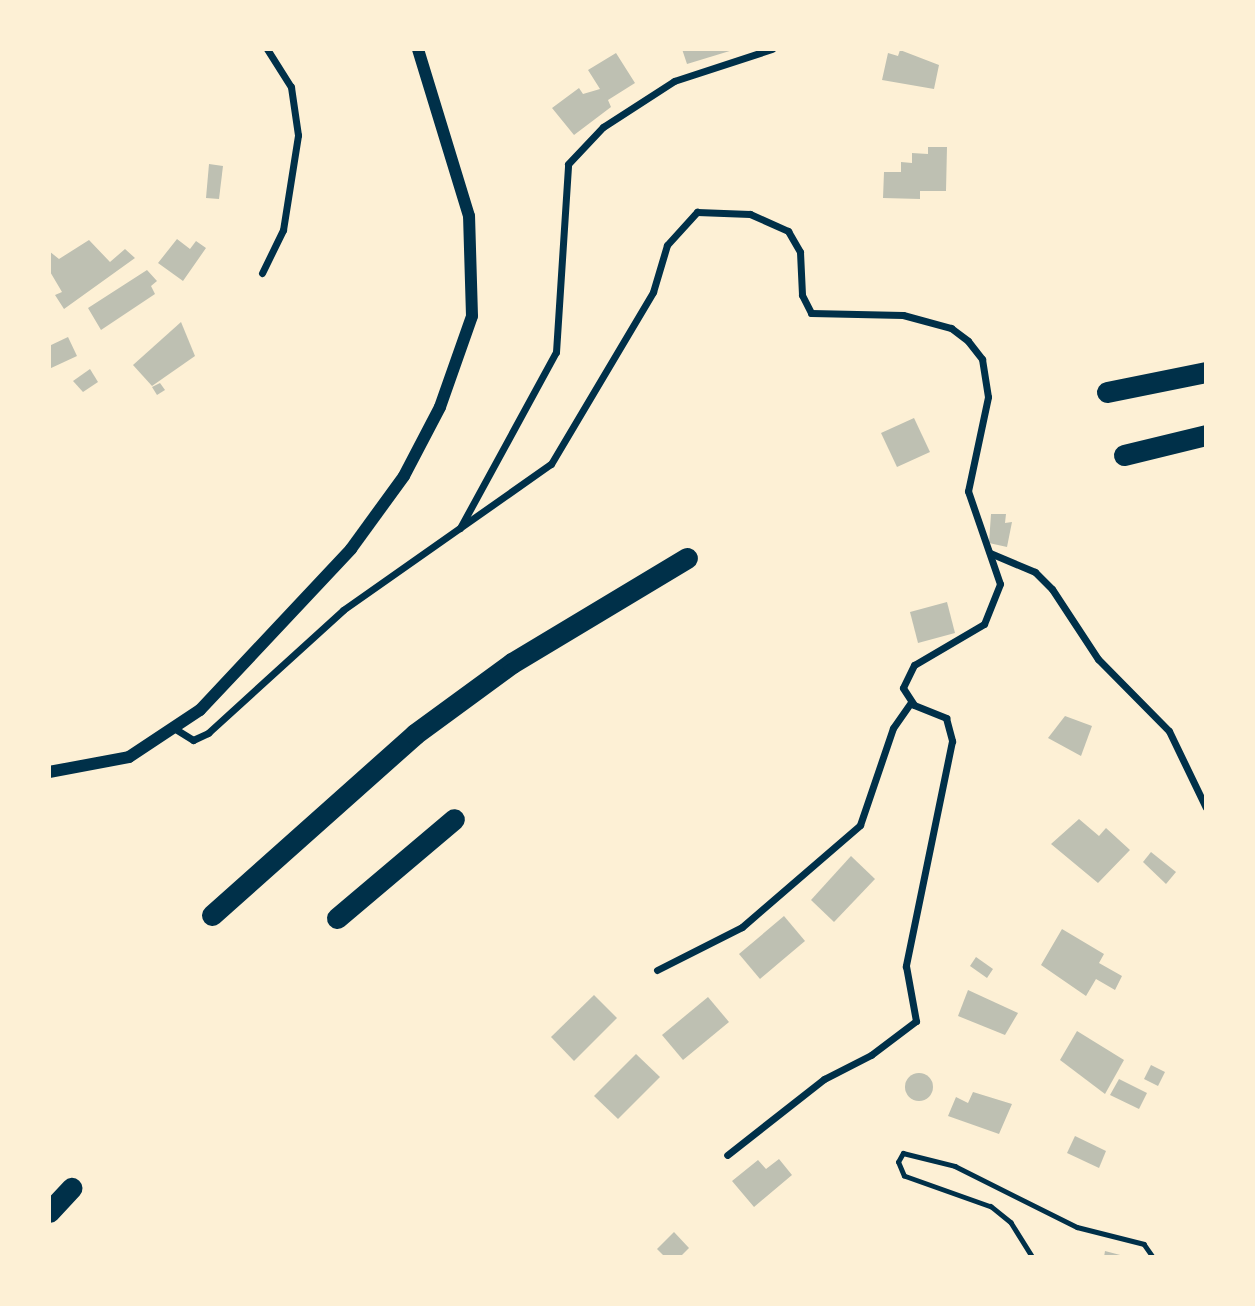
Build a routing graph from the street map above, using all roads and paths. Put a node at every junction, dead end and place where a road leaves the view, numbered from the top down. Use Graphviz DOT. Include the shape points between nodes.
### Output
graph roads {
  1 [pos="267,49"];
  2 [pos="418,49"];
  3 [pos="772,49"];
  4 [pos="262,273"];
  5 [pos="1206,372"];
  6 [pos="1107,392"];
  7 [pos="1206,435"];
  8 [pos="1124,456"];
  9 [pos="460,529"];
  10 [pos="990,553"];
  11 [pos="687,558"];
  12 [pos="911,702"];
  13 [pos="177,730"];
  14 [pos="49,772"];
  15 [pos="1206,808"];
  16 [pos="454,819"];
  17 [pos="212,915"];
  18 [pos="337,918"];
  19 [pos="657,970"];
  20 [pos="727,1155"];
  21 [pos="71,1188"];
  22 [pos="49,1212"];
  23 [pos="1032,1257"];
  24 [pos="1153,1257"];
  1 -- 4 [label="street" via="291,87 298,135 283,230"];
  2 -- 13 [label="street" via="469,216 472,316 457,366 404,476 351,548"];
  3 -- 9 [label="street" via="674,81 603,127 568,164 556,352"];
  5 -- 6 [label="highway"];
  7 -- 8 [label="highway"];
  9 -- 10 [label="street" via="532,480 568,443 653,292 667,245 687,218 711,209 750,214 788,231 800,252 802,295 811,313 903,315 951,328 968,341 988,375 968,491"];
  9 -- 13 [label="street" via="343,610 208,733 192,740"];
  10 -- 12 [label="street" via="1000,584 994,610 972,633 914,665 903,688"];
  10 -- 15 [label="street" via="1035,572 1052,589 1098,659 1170,731"];
  11 -- 17 [label="highway" via="512,663 415,734"];
  12 -- 19 [label="street" via="893,728 860,825 742,927"];
  12 -- 20 [label="street" via="946,718 952,741 906,966 916,1021 805,1092"];
  13 -- 14 [label="street" via="129,757"];
  16 -- 18 [label="highway"];
  21 -- 22 [label="highway"];
  23 -- 24 [label="path" via="1012,1223 991,1208 904,1176 898,1162 903,1153 955,1166 1077,1227 1144,1244"];
}
